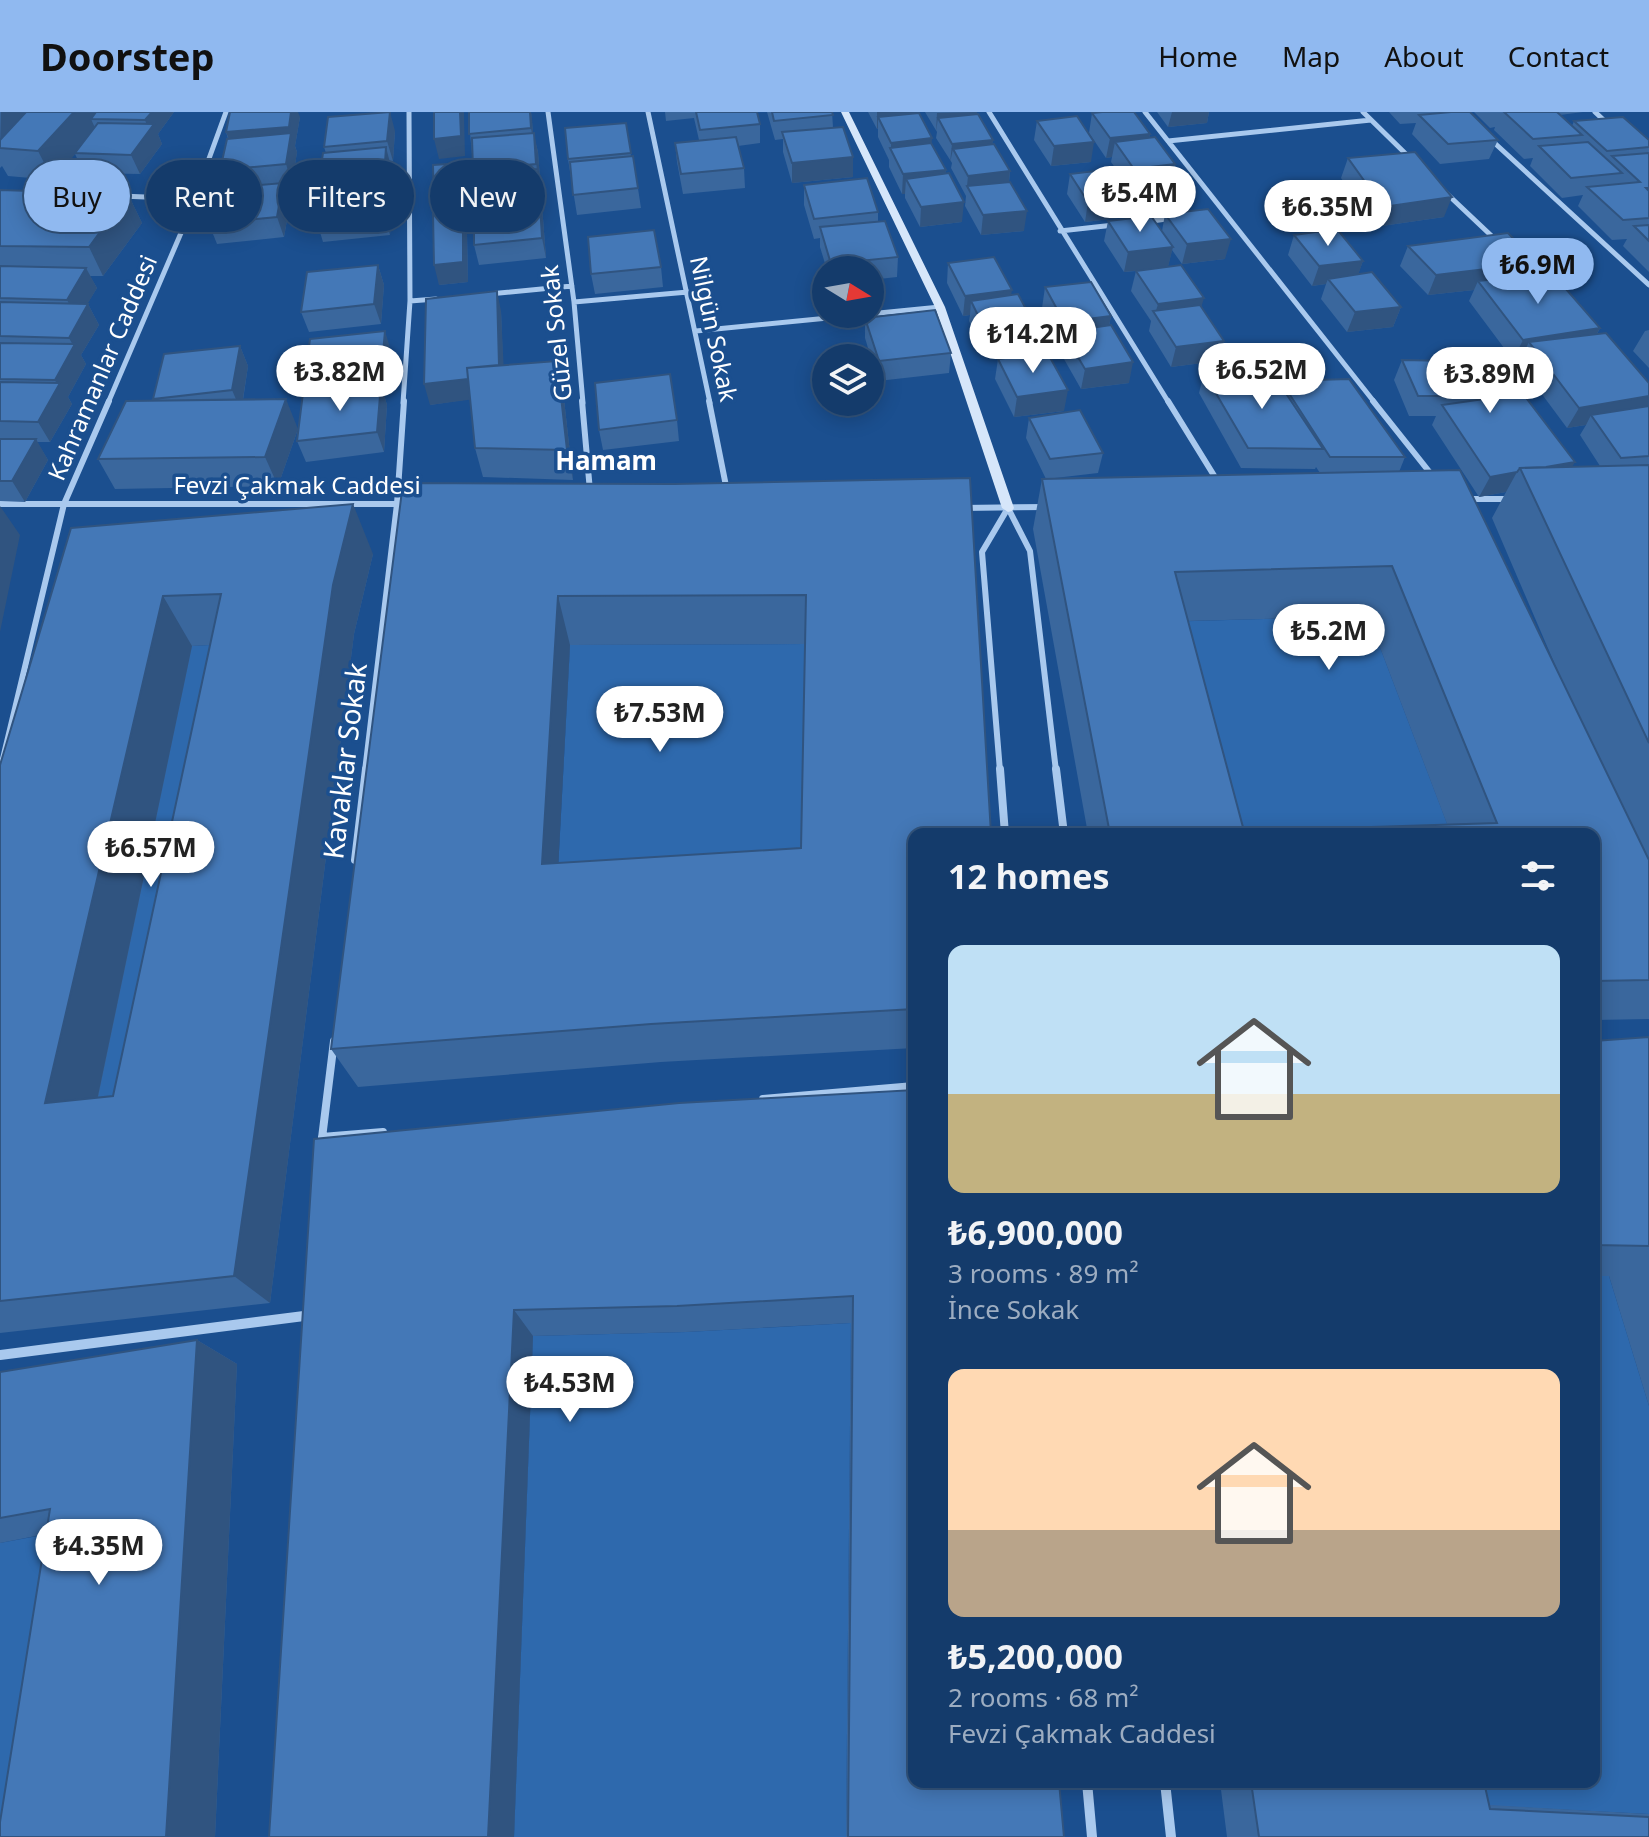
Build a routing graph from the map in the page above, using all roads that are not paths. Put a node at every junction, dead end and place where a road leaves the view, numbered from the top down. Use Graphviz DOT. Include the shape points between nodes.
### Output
graph roads {
  1 [pos="226,112"];
  2 [pos="409,112"];
  3 [pos="548,112"];
  4 [pos="648,112"];
  5 [pos="845,112"];
  6 [pos="989,112"];
  7 [pos="1145,112"];
  8 [pos="1363,112"];
  9 [pos="1595,112"];
  10 [pos="1371,120"];
  11 [pos="1616,131"];
  12 [pos="1484,133"];
  13 [pos="1168,141"];
  14 [pos="208,160"];
  15 [pos="1416,164"];
  16 [pos="1439,186"];
  17 [pos="1223,213"];
  18 [pos="1208,214"];
  19 [pos="1178,218"];
  20 [pos="1134,223"];
  21 [pos="1119,224"];
  22 [pos="1060,231"];
  23 [pos="180,232"];
  24 [pos="1508,252"];
  25 [pos="1649,285"];
  26 [pos="572,286"];
  27 [pos="688,292"];
  28 [pos="484,294"];
  29 [pos="439,299"];
  30 [pos="410,301"];
  31 [pos="574,302"];
  32 [pos="940,307"];
  33 [pos="696,331"];
  34 [pos="1441,487"];
  35 [pos="1224,490"];
  36 [pos="728,492"];
  37 [pos="1451,499"];
  38 [pos="1527,499"];
  39 [pos="0,504"];
  40 [pos="64,504"];
  41 [pos="397,504"];
  42 [pos="412,504"];
  43 [pos="591,504"];
  44 [pos="1053,507"];
  45 [pos="946,508"];
  46 [pos="1008,508"];
  47 [pos="0,771"];
  48 [pos="1005,828"];
  49 [pos="1063,828"];
  50 [pos="354,868"];
  51 [pos="335,1026"];
  52 [pos="908,1086"];
  53 [pos="758,1099"];
  54 [pos="400,1131"];
  55 [pos="322,1137"];
  56 [pos="321,1152"];
  57 [pos="306,1301"];
  58 [pos="304,1316"];
  59 [pos="303,1332"];
  60 [pos="0,1355"];
  61 [pos="1088,1788"];
  62 [pos="1166,1788"];
  63 [pos="1092,1837"];
  64 [pos="1171,1837"];
  1 -- 14 [label="street, Kahramanlar Caddesi"];
  2 -- 30 [label="street, Kavaklar Sokak"];
  3 -- 26 [label="street, Güzel Sokak"];
  4 -- 27 [label="street, Nilgün Sokak"];
  5 -- 32 [label="street"];
  6 -- 22 [label="street"];
  7 -- 13 [label="street"];
  8 -- 10 [label="street"];
  9 -- 11 [label="street"];
  10 -- 13 [label="street"];
  10 -- 15 [label="street"];
  12 -- 25 [label="street"];
  13 -- 17 [label="street"];
  16 -- 24 [label="street"];
  17 -- 18 [label="street"];
  17 -- 34 [label="street"];
  19 -- 20 [label="street"];
  21 -- 22 [label="street"];
  22 -- 35 [label="street"];
  23 -- 40 [label="street, Kahramanlar Caddesi"];
  26 -- 28 [label="street"];
  26 -- 31 [label="street, Güzel Sokak"];
  27 -- 31 [label="street"];
  27 -- 33 [label="street, Nilgün Sokak"];
  29 -- 30 [label="street"];
  30 -- 41 [label="street, Kavaklar Sokak"];
  31 -- 43 [label="street, Güzel Sokak"];
  32 -- 33 [label="street"];
  32 -- 46 [label="street"];
  33 -- 36 [label="street, Nilgün Sokak"];
  37 -- 38 [label="street"];
  39 -- 40 [label="street, Fevzi Çakmak Caddesi"];
  40 -- 41 [label="street, Fevzi Çakmak Caddesi"];
  40 -- 47 [label="street, Kahramanlar Caddesi"];
  41 -- 42 [label="street, Fevzi Çakmak Caddesi"];
  41 -- 50 [label="street, Kavaklar Sokak"];
  44 -- 46 [label="street"];
  45 -- 46 [label="street"];
  46 -- 48 [label="street" via="982,552"];
  46 -- 49 [label="street" via="1030,551"];
  51 -- 55 [label="street"];
  52 -- 53 [label="street"];
  54 -- 55 [label="street"];
  55 -- 56 [label="street"];
  57 -- 58 [label="street"];
  58 -- 59 [label="street"];
  58 -- 60 [label="street"];
  61 -- 63 [label="street"];
  62 -- 64 [label="street"];
}
